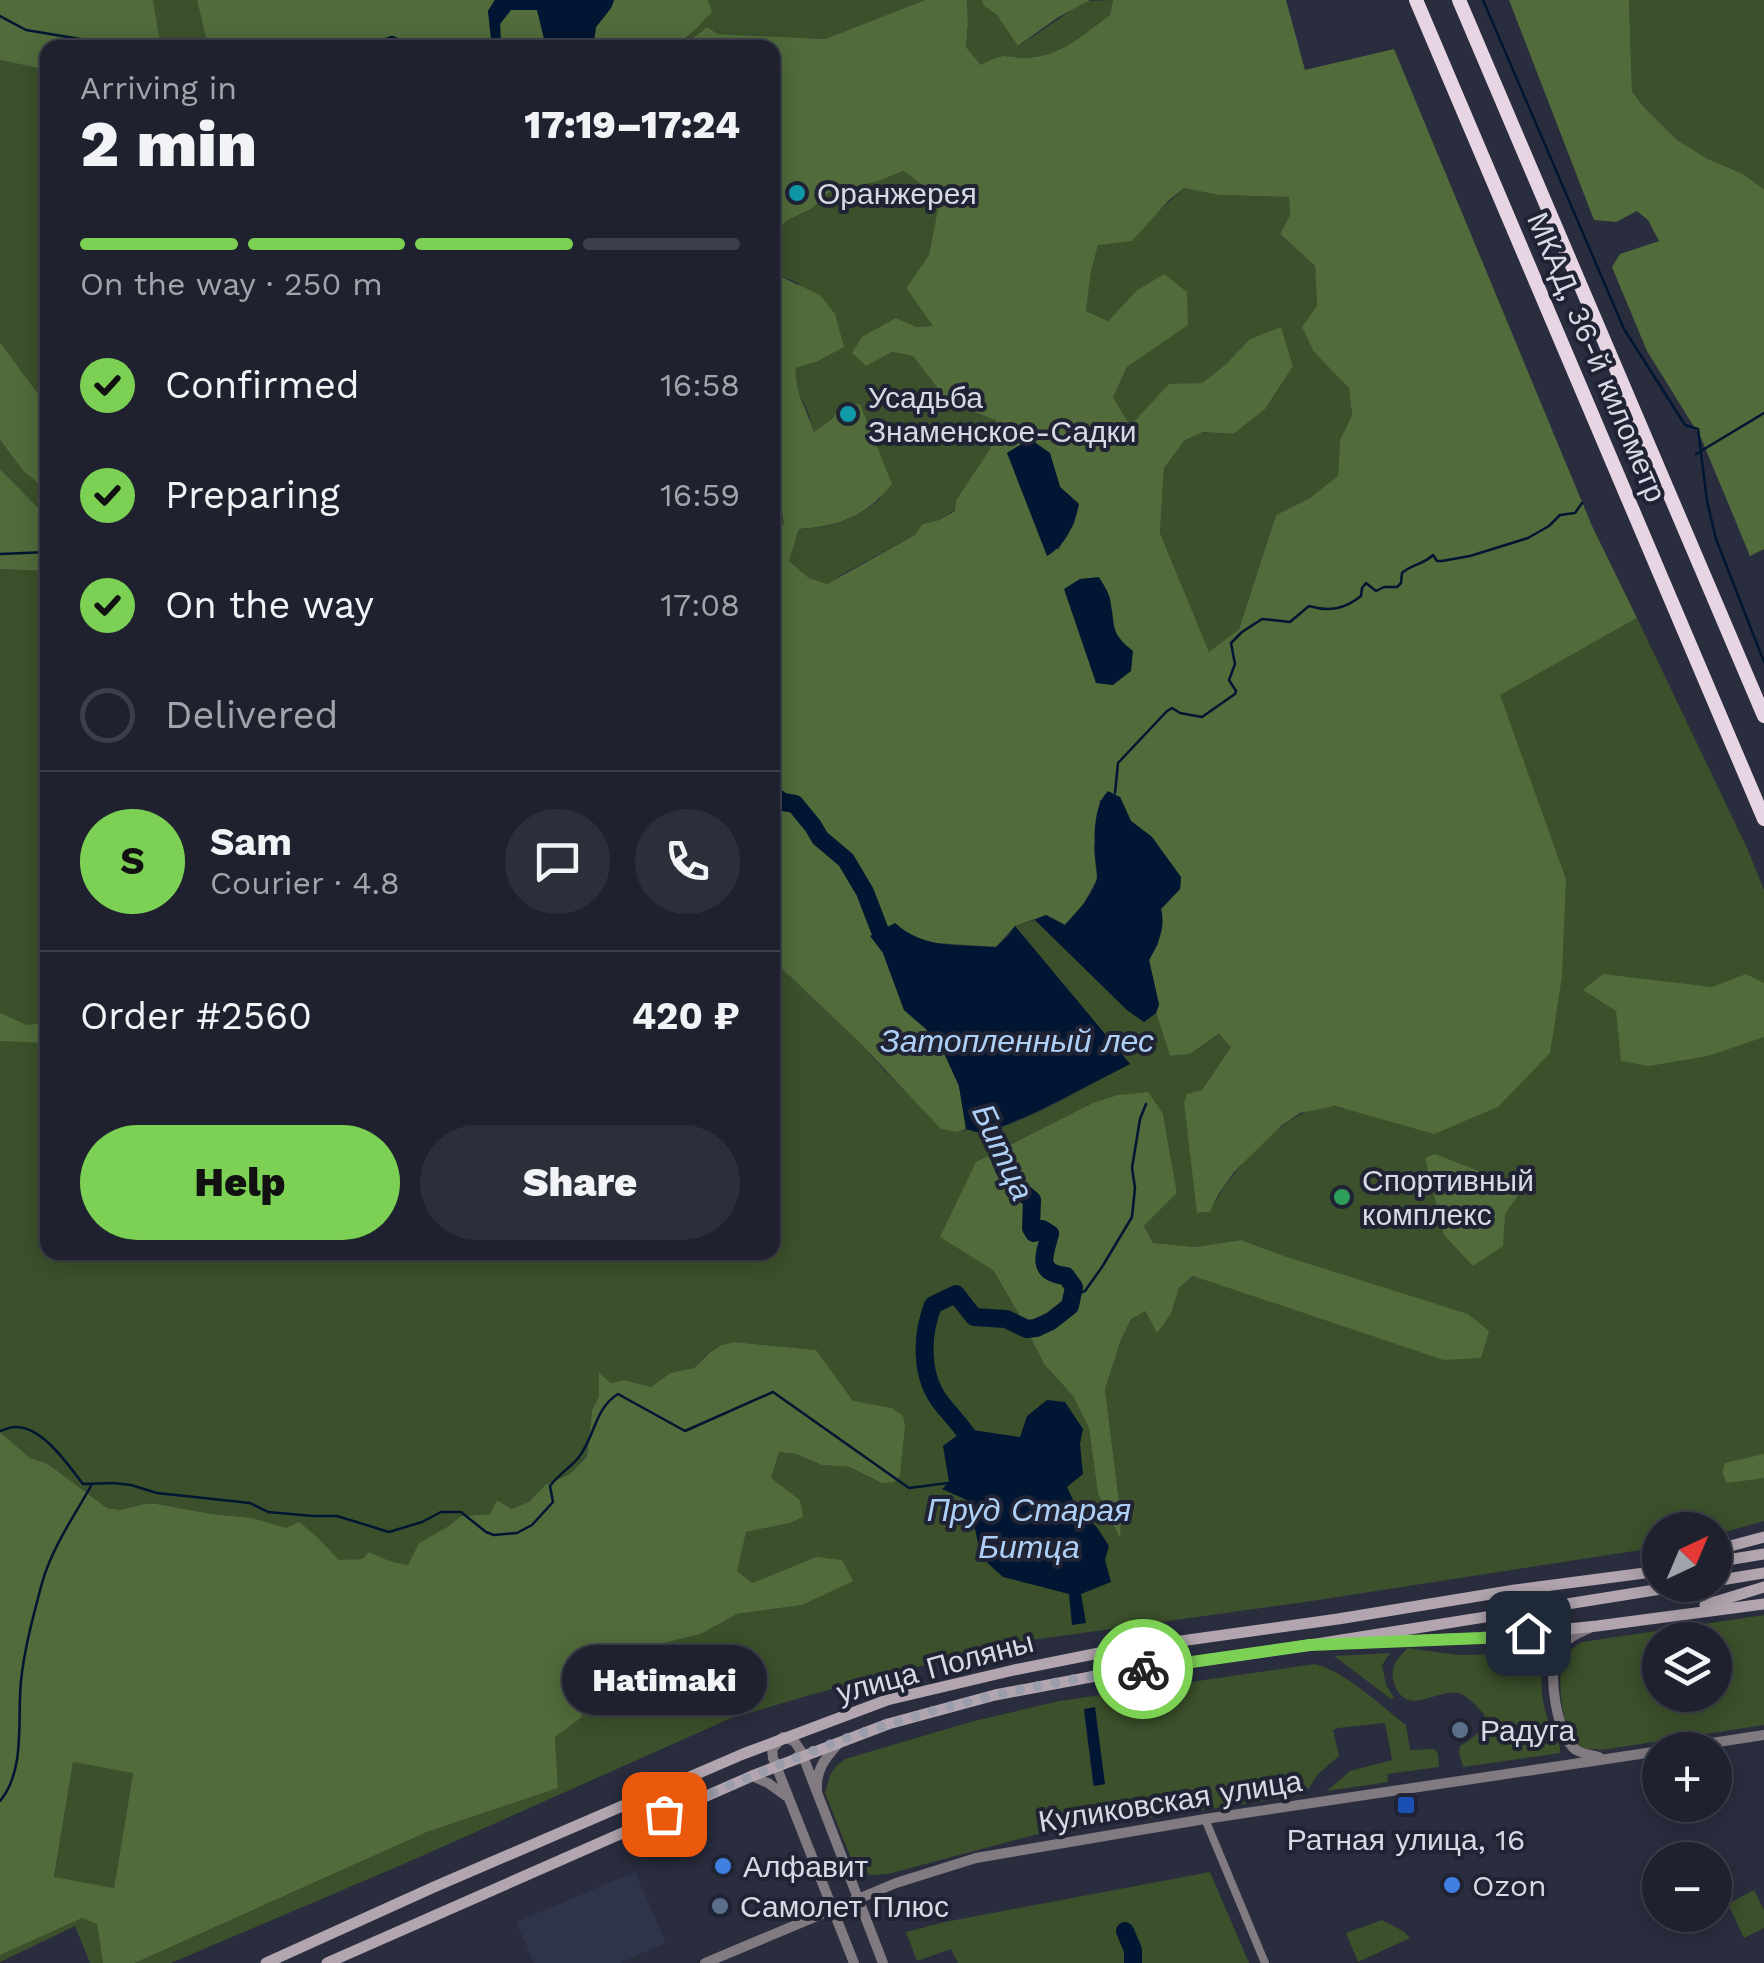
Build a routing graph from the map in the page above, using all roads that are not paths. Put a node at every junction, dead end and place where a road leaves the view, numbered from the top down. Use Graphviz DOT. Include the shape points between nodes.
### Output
graph roads {
  1 [pos="1416,0"];
  2 [pos="1459,0"];
  3 [pos="1764,716"];
  4 [pos="1764,819"];
  5 [pos="1764,1537"];
  6 [pos="1732,1545"];
  7 [pos="1764,1554"];
  8 [pos="1732,1559"];
  9 [pos="1642,1573"];
  10 [pos="1764,1573"];
  11 [pos="1732,1578"];
  12 [pos="1764,1587"];
  13 [pos="1642,1592"];
  14 [pos="1764,1604"];
  15 [pos="1672,1616"];
  16 [pos="1597,1626"];
  17 [pos="1310,1645"];
  18 [pos="1764,1735"];
  19 [pos="783,1738"];
  20 [pos="1732,1740"];
  21 [pos="842,1741"];
  22 [pos="1642,1753"];
  23 [pos="803,1755"];
  24 [pos="1610,1758"];
  25 [pos="776,1766"];
  26 [pos="752,1776"];
  27 [pos="818,1794"];
  28 [pos="790,1800"];
  29 [pos="1205,1819"];
  30 [pos="857,1898"];
  31 [pos="832,1909"];
  32 [pos="266,1963"];
  33 [pos="327,1963"];
  34 [pos="705,1963"];
  35 [pos="854,1963"];
  36 [pos="884,1963"];
  37 [pos="1265,1963"];
  1 -- 4 [label="highway, МКАД, 36-й километр"];
  2 -- 3 [label="highway, МКАД, 36-й километр"];
  5 -- 6 [label="main road"];
  7 -- 8 [label="main road"];
  9 -- 19 [label="main road, улица Поляны" via="1014,1670 887,1700"];
  10 -- 11 [label="main road"];
  12 -- 15 [label="main road"];
  13 -- 17 [label="main road, улица Поляны"];
  14 -- 15 [label="main road"];
  15 -- 16 [label="main road"];
  16 -- 17 [label="main road"];
  16 -- 24 [label="street" via="1562,1645 1553,1684 1570,1744"];
  17 -- 21 [label="main road, улица Поляны" via="995,1695"];
  18 -- 20 [label="street, Куликовская улица"];
  19 -- 23 [label="street"];
  19 -- 25 [label="street" via="772,1750"];
  19 -- 32 [label="main road, улица Поляны"];
  21 -- 23 [label="main road, улица Поляны"];
  21 -- 27 [label="street" via="822,1763"];
  22 -- 24 [label="street, Куликовская улица"];
  23 -- 25 [label="main road, улица Поляны"];
  23 -- 27 [label="street"];
  24 -- 29 [label="street, Куликовская улица"];
  25 -- 26 [label="main road, улица Поляны"];
  25 -- 28 [label="street"];
  26 -- 28 [label="street"];
  26 -- 33 [label="main road, улица Поляны"];
  27 -- 30 [label="street"];
  28 -- 31 [label="street"];
  29 -- 30 [label="street, Куликовская улица" via="976,1858"];
  29 -- 37 [label="street"];
  30 -- 31 [label="street, Куликовская улица"];
  30 -- 36 [label="street"];
  31 -- 34 [label="street, Куликовская улица"];
  31 -- 35 [label="street"];
}
